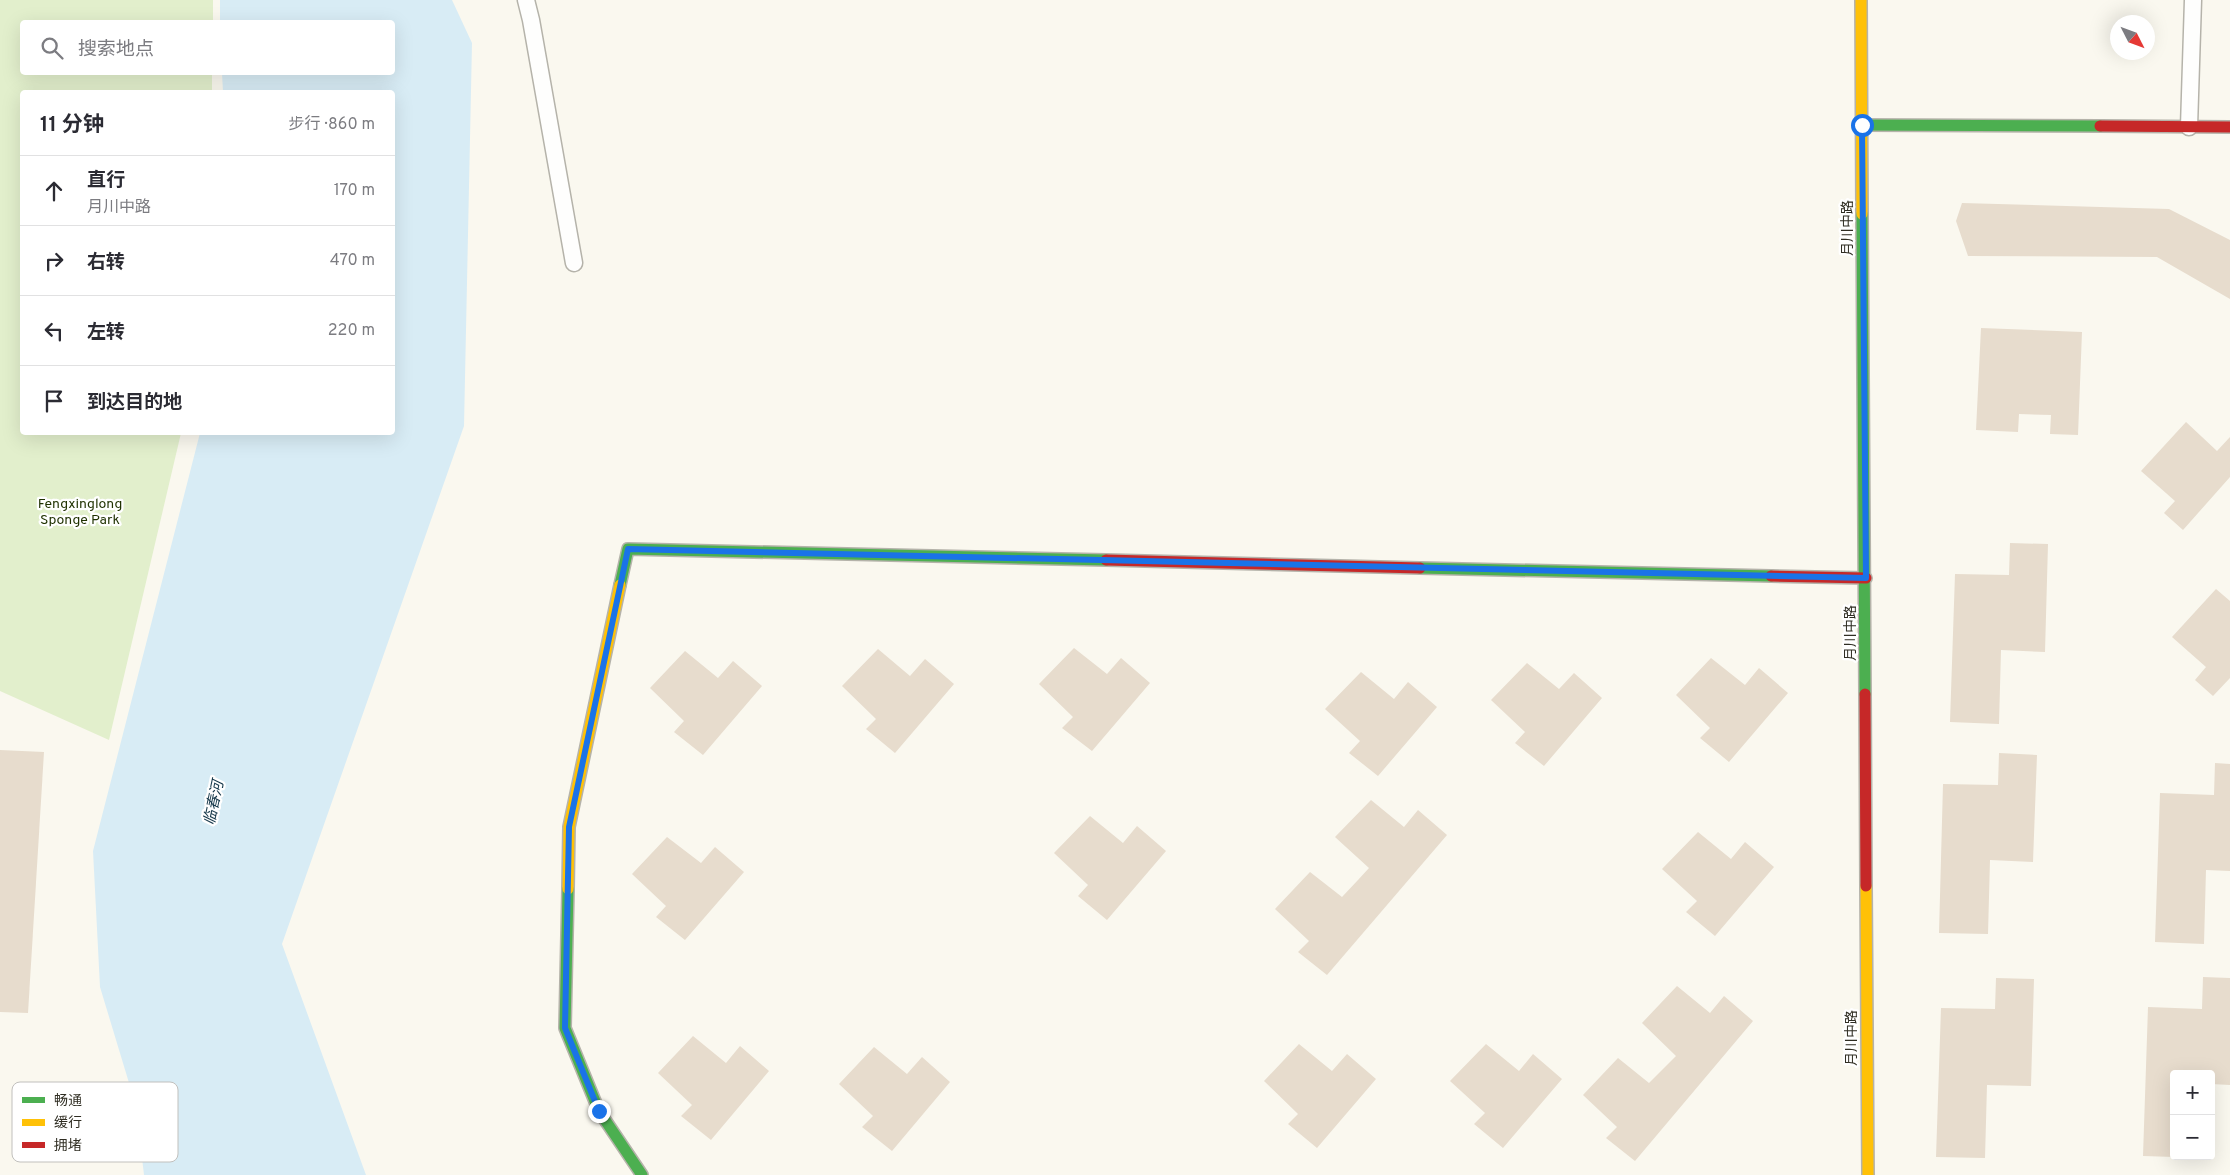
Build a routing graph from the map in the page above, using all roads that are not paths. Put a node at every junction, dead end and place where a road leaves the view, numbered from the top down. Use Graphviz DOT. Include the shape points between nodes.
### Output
graph roads {
  1 [pos="526,0"];
  2 [pos="1861,0"];
  3 [pos="2192,0"];
  4 [pos="1862,125"];
  5 [pos="2189,127"];
  6 [pos="2230,127"];
  7 [pos="574,263"];
  8 [pos="1866,578"];
  9 [pos="642,1175"];
  10 [pos="1868,1175"];
  1 -- 7 [label="street"];
  2 -- 4 [label="street, 月川中路"];
  3 -- 5 [label="street"];
  4 -- 5 [label="street"];
  4 -- 8 [label="street, 月川中路"];
  5 -- 6 [label="street"];
  8 -- 9 [label="street" via="628,549 569,827 565,1028 599,1111"];
  8 -- 10 [label="street, 月川中路"];
}
